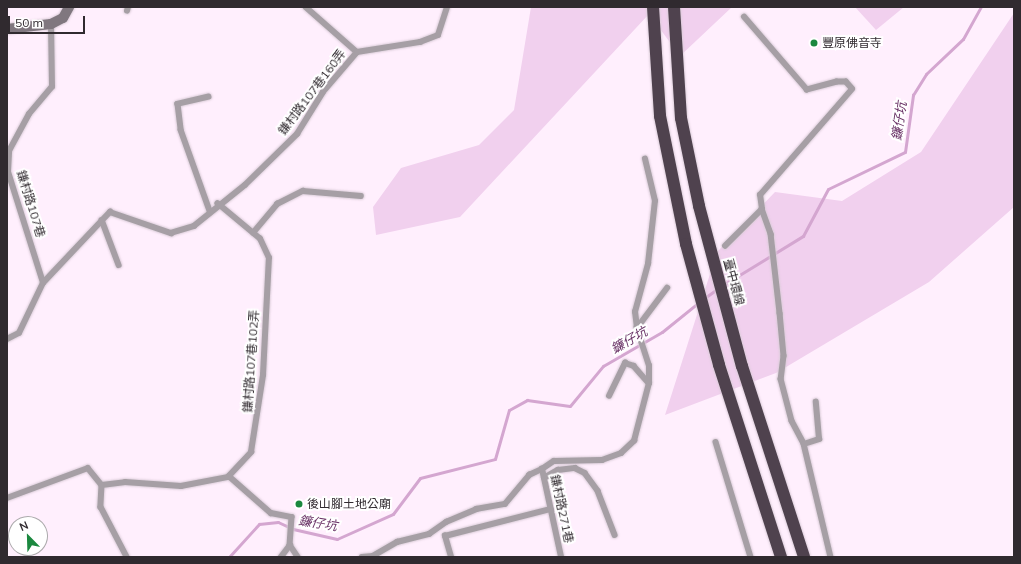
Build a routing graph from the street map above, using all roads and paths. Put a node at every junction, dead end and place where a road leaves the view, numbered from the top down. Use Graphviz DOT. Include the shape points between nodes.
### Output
graph roads {
  1 [pos="69,7"];
  2 [pos="306,7"];
  3 [pos="447,7"];
  4 [pos="653,7"];
  5 [pos="674,7"];
  6 [pos="744,17"];
  7 [pos="51,24"];
  8 [pos="7,29"];
  9 [pos="356,52"];
  10 [pos="209,97"];
  11 [pos="645,159"];
  12 [pos="7,172"];
  13 [pos="361,196"];
  14 [pos="218,204"];
  15 [pos="762,209"];
  16 [pos="210,212"];
  17 [pos="102,220"];
  18 [pos="253,233"];
  19 [pos="725,246"];
  20 [pos="119,265"];
  21 [pos="43,283"];
  22 [pos="667,288"];
  23 [pos="638,328"];
  24 [pos="7,339"];
  25 [pos="649,383"];
  26 [pos="609,396"];
  27 [pos="816,402"];
  28 [pos="716,442"];
  29 [pos="804,444"];
  30 [pos="542,469"];
  31 [pos="229,476"];
  32 [pos="544,478"];
  33 [pos="102,485"];
  34 [pos="7,498"];
  35 [pos="551,509"];
  36 [pos="615,535"];
  37 [pos="290,545"];
  38 [pos="127,557"];
  39 [pos="281,557"];
  40 [pos="298,557"];
  41 [pos="362,557"];
  42 [pos="451,557"];
  43 [pos="561,557"];
  44 [pos="751,557"];
  45 [pos="781,557"];
  46 [pos="804,557"];
  47 [pos="831,557"];
  1 -- 7 [label="street" via="63,18"];
  2 -- 9 [label="lane"];
  3 -- 9 [label="lane, 鎌村路107巷160弄" via="438,34 420,42"];
  4 -- 45 [label="highway" via="660,116 686,244 699,294"];
  5 -- 46 [label="highway, 臺中環線" via="681,118 719,280"];
  6 -- 15 [label="lane" via="808,90 837,82 846,82 852,89 760,195"];
  7 -- 8 [label="street"];
  7 -- 12 [label="lane, 鎌村路107巷" via="52,87 29,114 9,151"];
  9 -- 14 [label="lane, 鎌村路107巷160弄" via="323,92 297,134 245,186"];
  10 -- 16 [label="lane" via="178,104 181,130"];
  11 -- 23 [label="lane, 鎌村路271巷" via="656,201 648,264 635,312"];
  12 -- 21 [label="lane, 鎌村路107巷"];
  13 -- 18 [label="lane" via="303,190 277,204"];
  14 -- 16 [label="lane"];
  14 -- 18 [label="lane, 鎌村路107巷102弄"];
  15 -- 19 [label="lane"];
  15 -- 29 [label="lane" via="771,234 784,345 781,379 792,422"];
  16 -- 17 [label="lane" via="194,226 171,233 110,212"];
  17 -- 20 [label="lane"];
  17 -- 21 [label="lane"];
  18 -- 31 [label="lane, 鎌村路107巷102弄" via="260,239 271,269 263,375 251,452"];
  21 -- 24 [label="lane" via="19,333"];
  22 -- 23 [label="lane"];
  23 -- 25 [label="lane, 鎌村路271巷" via="649,366"];
  25 -- 26 [label="lane" via="634,366 625,363"];
  25 -- 30 [label="lane, 鎌村路271巷" via="634,441 621,453 602,460 554,461"];
  27 -- 29 [label="lane" via="819,439"];
  28 -- 44 [label="lane"];
  29 -- 47 [label="lane"];
  30 -- 32 [label="lane, 鎌村路271巷"];
  30 -- 41 [label="lane" via="529,475 505,504 476,509 446,522 429,534 397,542 372,556"];
  31 -- 33 [label="lane" via="181,486 125,482"];
  31 -- 37 [label="lane" via="272,513 292,517"];
  32 -- 35 [label="lane, 鎌村路271巷"];
  32 -- 36 [label="lane" via="558,470 575,468 585,473 598,491"];
  33 -- 34 [label="lane" via="88,468"];
  33 -- 38 [label="lane" via="101,507"];
  35 -- 42 [label="lane" via="445,536"];
  35 -- 43 [label="lane, 鎌村路271巷"];
  37 -- 39 [label="lane"];
  37 -- 40 [label="lane"];
}
